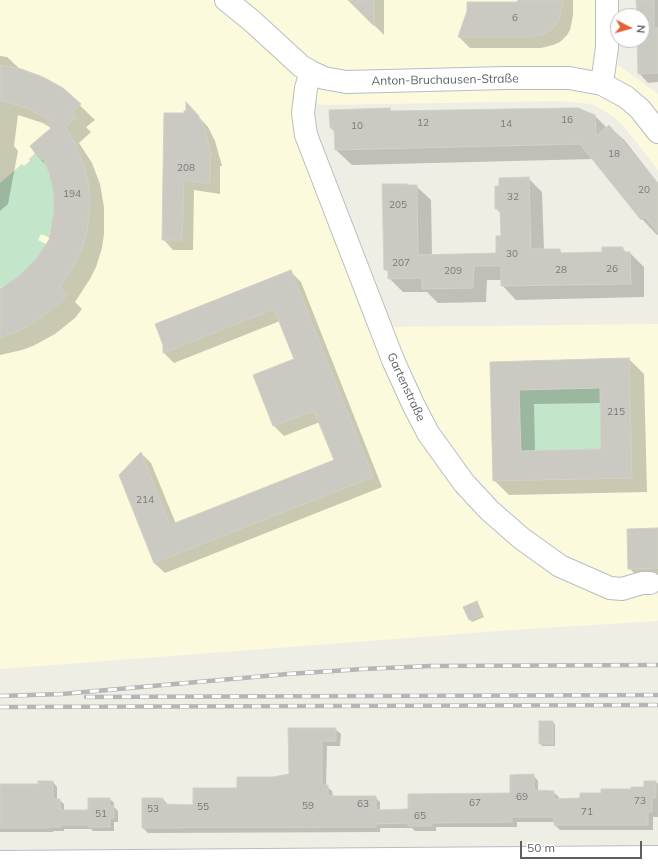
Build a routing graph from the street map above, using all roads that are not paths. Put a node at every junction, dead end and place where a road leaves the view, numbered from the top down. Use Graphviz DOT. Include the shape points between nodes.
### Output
graph roads {
  1 [pos="226,0"];
  2 [pos="607,0"];
  3 [pos="311,72"];
  4 [pos="602,84"];
  5 [pos="658,132"];
  6 [pos="650,583"];
  7 [pos="658,857"];
  8 [pos="0,862"];
  9 [pos="336,863"];
  1 -- 3 [label="street, Anton-Bruchausen-Straße" via="293,60"];
  2 -- 4 [label="street" via="607,47"];
  3 -- 4 [label="street, Anton-Bruchausen-Straße" via="324,78 346,82 569,78"];
  3 -- 6 [label="street, Gartenstraße" via="303,113 306,135 393,360 428,432 464,483 489,510 560,566 610,588 622,589"];
  4 -- 5 [label="street, Anton-Bruchausen-Straße" via="635,104"];
  7 -- 9 [label="street"];
  8 -- 9 [label="street"];
}
